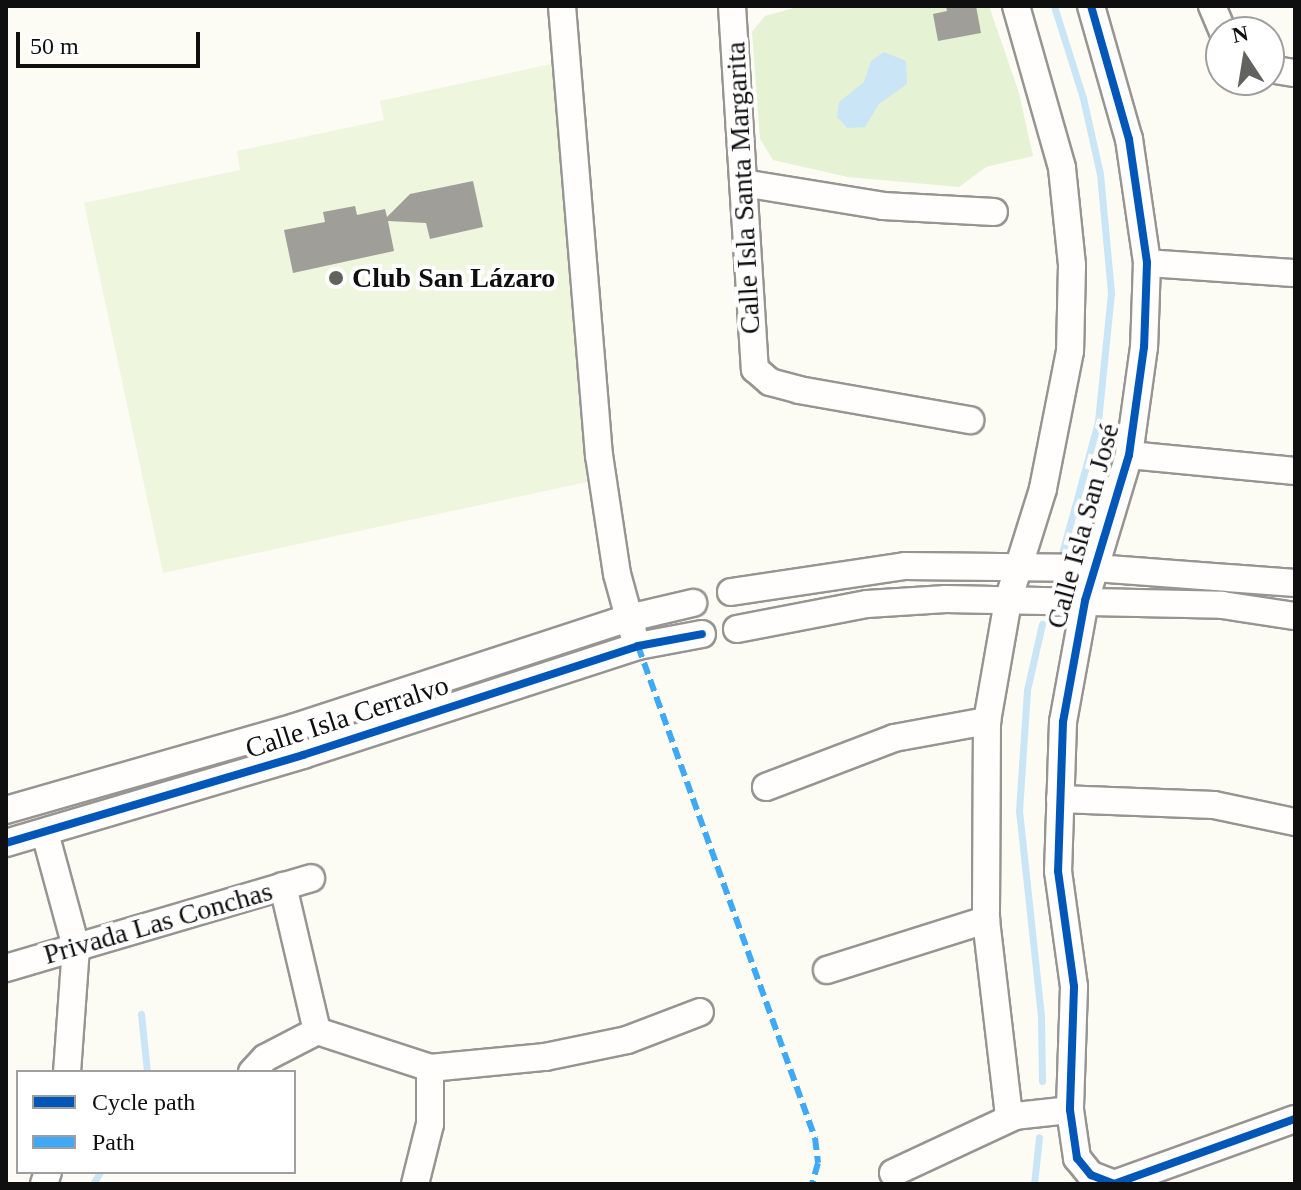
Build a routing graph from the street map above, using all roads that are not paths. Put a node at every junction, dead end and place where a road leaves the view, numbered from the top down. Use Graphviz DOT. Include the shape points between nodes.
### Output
graph roads {
  1 [pos="562,6"];
  2 [pos="732,6"];
  3 [pos="1016,6"];
  4 [pos="1091,6"];
  5 [pos="743,183"];
  6 [pos="994,212"];
  7 [pos="1147,263"];
  8 [pos="1295,273"];
  9 [pos="970,420"];
  10 [pos="1129,455"];
  11 [pos="1295,471"];
  12 [pos="1016,567"];
  13 [pos="1095,568"];
  14 [pos="1295,583"];
  15 [pos="731,592"];
  16 [pos="1008,601"];
  17 [pos="1085,601"];
  18 [pos="693,603"];
  19 [pos="1295,616"];
  20 [pos="629,618"];
  21 [pos="737,629"];
  22 [pos="702,634"];
  23 [pos="638,646"];
  24 [pos="987,721"];
  25 [pos="766,787"];
  26 [pos="1060,799"];
  27 [pos="6,810"];
  28 [pos="1295,822"];
  29 [pos="45,833"];
  30 [pos="6,843"];
  31 [pos="311,878"];
  32 [pos="283,886"];
  33 [pos="986,920"];
  34 [pos="76,947"];
  35 [pos="6,968"];
  36 [pos="827,970"];
  37 [pos="700,1012"];
  38 [pos="317,1031"];
  39 [pos="430,1068"];
  40 [pos="67,1070"];
  41 [pos="254,1070"];
  42 [pos="1070,1110"];
  43 [pos="1015,1116"];
  44 [pos="1295,1119"];
  45 [pos="893,1173"];
  46 [pos="415,1184"];
  1 -- 20 [label="street" via="599,455"];
  2 -- 5 [label="street, Calle Isla Santa Margarita"];
  3 -- 12 [label="street, Calle Isla San José" via="1062,168 1072,265 1070,351 1058,422"];
  4 -- 7 [label="street, Calle Isla San José" via="1129,139"];
  5 -- 6 [label="street" via="883,206"];
  5 -- 9 [label="street, Calle Isla Santa Margarita" via="755,369 761,378 799,390"];
  7 -- 8 [label="street"];
  7 -- 10 [label="street, Calle Isla San José" via="1144,347"];
  10 -- 11 [label="street"];
  10 -- 13 [label="street, Calle Isla San José"];
  12 -- 13 [label="street"];
  12 -- 15 [label="street" via="857,570"];
  12 -- 16 [label="street, Calle Isla San José"];
  13 -- 14 [label="street"];
  13 -- 17 [label="street, Calle Isla San José"];
  15 -- 18 [label="street" via="709,588"];
  15 -- 21 [label="street" via="742,609"];
  16 -- 17 [label="street"];
  16 -- 21 [label="street" via="867,604"];
  16 -- 24 [label="street, Calle Isla San José"];
  17 -- 19 [label="street" via="1222,605"];
  17 -- 26 [label="street, Calle Isla San José" via="1070,664"];
  18 -- 20 [label="street, Calle Isla Cerralvo"];
  18 -- 22 [label="street" via="691,614"];
  20 -- 23 [label="street"];
  20 -- 27 [label="street, Calle Isla Cerralvo" via="295,727"];
  21 -- 22 [label="street" via="720,638"];
  22 -- 23 [label="street, Calle Isla Cerralvo"];
  23 -- 29 [label="street, Calle Isla Cerralvo"];
  24 -- 25 [label="street" via="894,738"];
  24 -- 33 [label="street, Calle Isla San José"];
  26 -- 28 [label="street" via="1214,805"];
  26 -- 42 [label="street, Calle Isla San José" via="1058,871 1074,987"];
  29 -- 30 [label="street, Calle Isla Cerralvo"];
  29 -- 34 [label="street"];
  31 -- 32 [label="street, Privada Las Conchas"];
  32 -- 34 [label="street, Privada Las Conchas"];
  32 -- 38 [label="street"];
  33 -- 36 [label="street"];
  33 -- 43 [label="street, Calle Isla San José" via="1003,1097"];
  34 -- 35 [label="street, Privada Las Conchas"];
  34 -- 40 [label="street"];
  37 -- 39 [label="street" via="627,1040 586,1049 485,1066"];
  38 -- 39 [label="street"];
  38 -- 41 [label="street" via="265,1058"];
  39 -- 46 [label="street" via="430,1124"];
  42 -- 43 [label="street"];
  42 -- 44 [label="street, Calle Isla San José" via="1077,1158 1091,1175 1114,1184"];
  43 -- 45 [label="street"];
}
